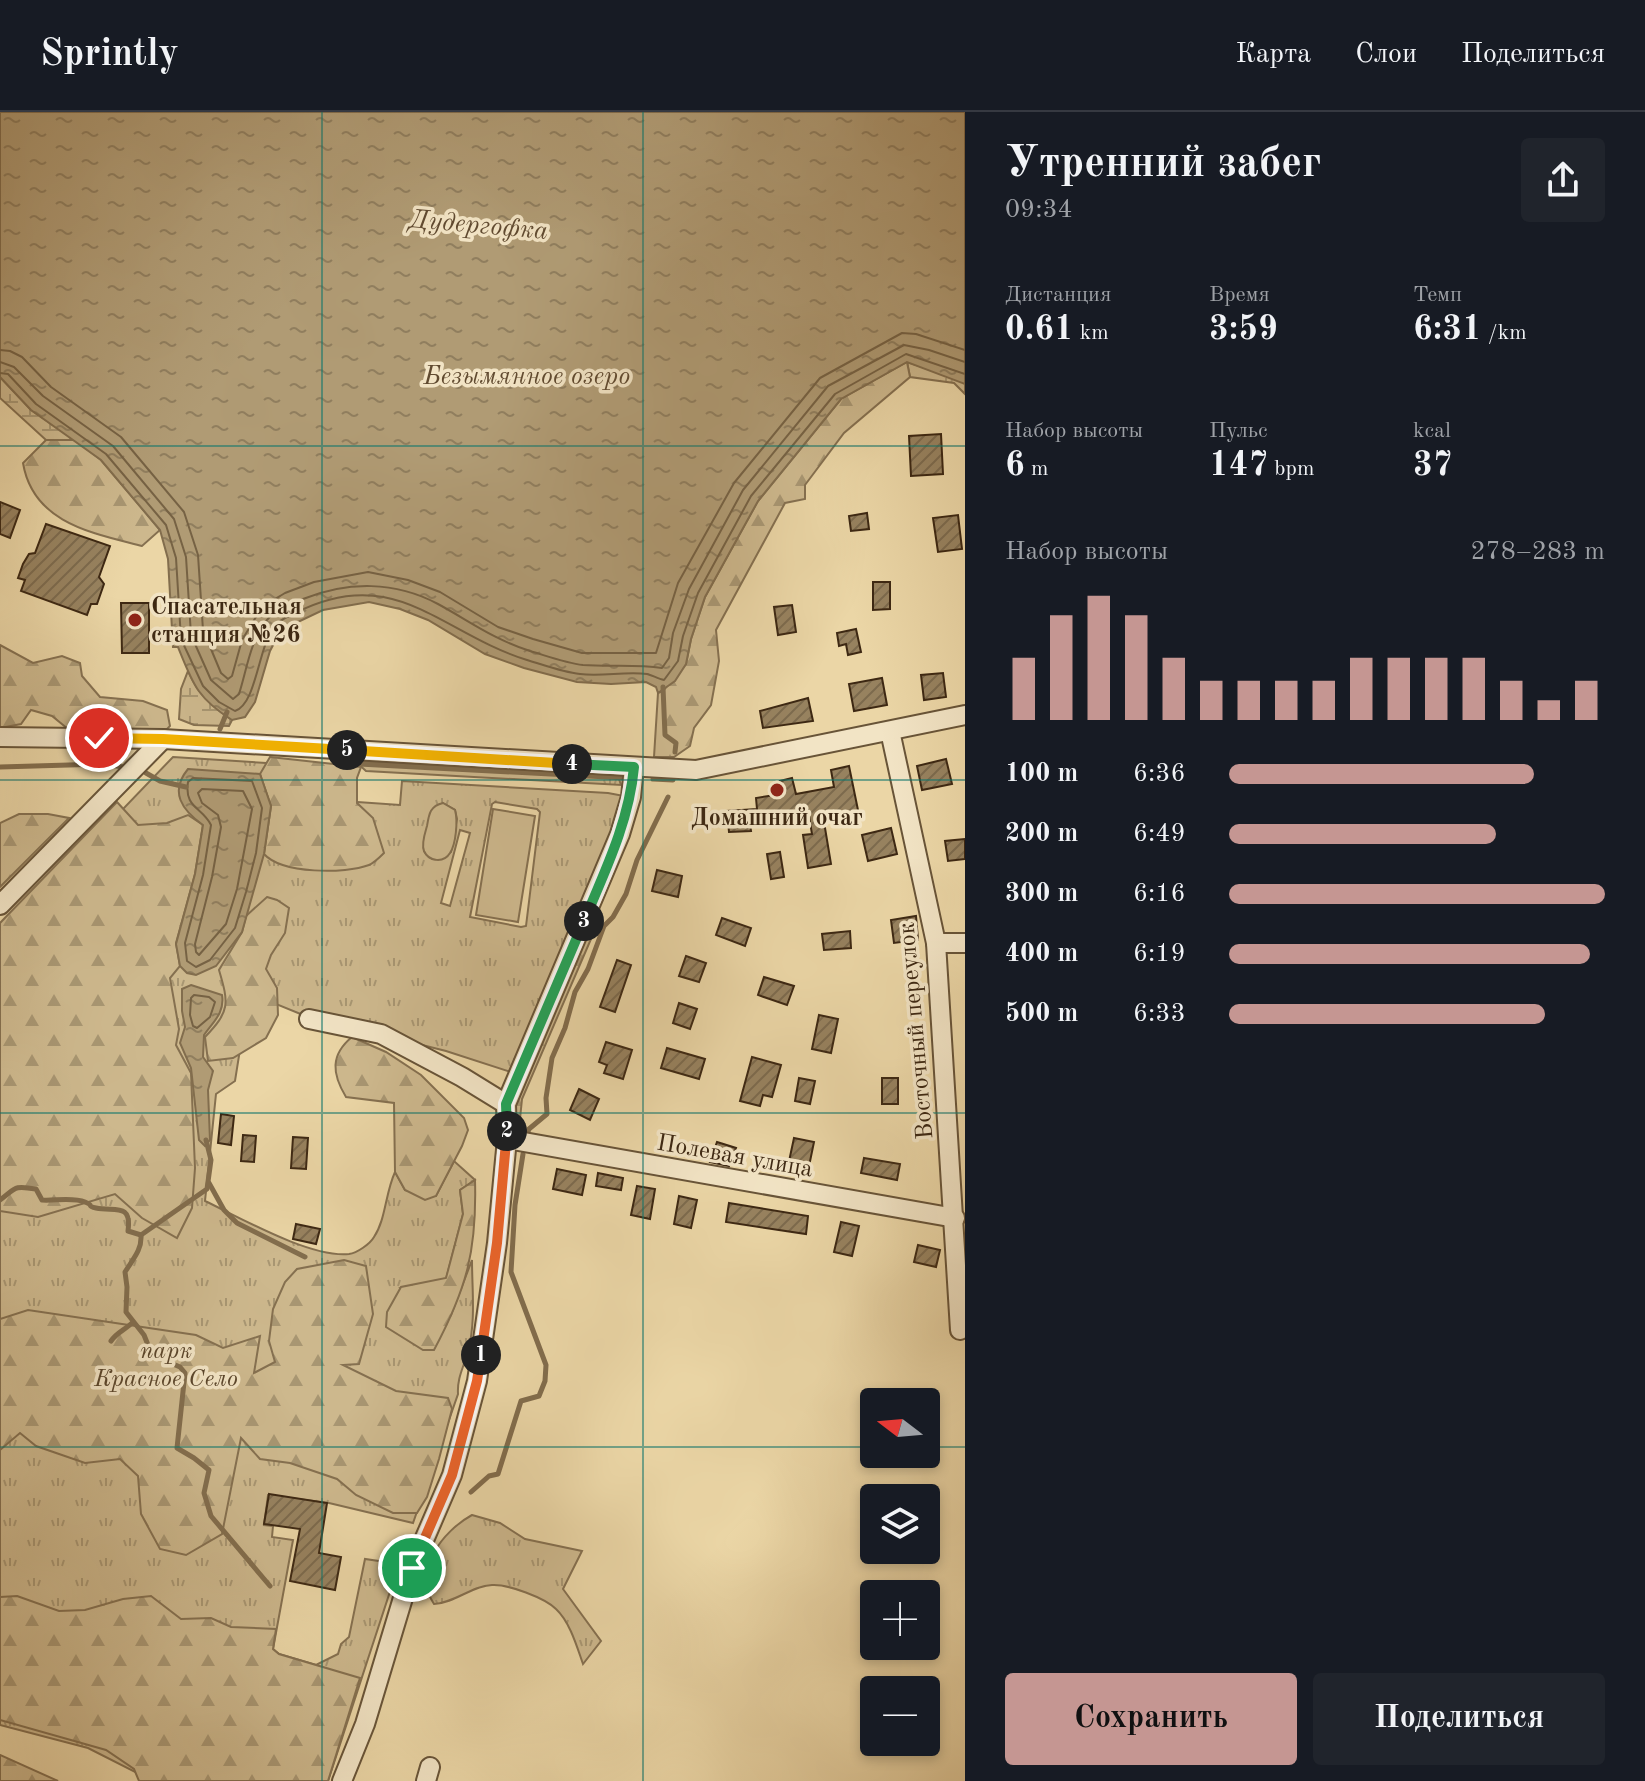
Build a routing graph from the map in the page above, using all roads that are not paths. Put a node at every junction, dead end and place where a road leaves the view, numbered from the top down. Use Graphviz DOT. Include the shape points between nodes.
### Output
graph roads {
  1 [pos="965,715"];
  2 [pos="890,731"];
  3 [pos="0,737"];
  4 [pos="163,739"];
  5 [pos="634,767"];
  6 [pos="0,905"];
  7 [pos="936,943"];
  8 [pos="965,943"];
  9 [pos="309,1019"];
  10 [pos="506,1104"];
  11 [pos="507,1139"];
  12 [pos="955,1218"];
  13 [pos="960,1330"];
  14 [pos="342,1781"];
  1 -- 2 [label="street"];
  2 -- 5 [label="street" via="696,770"];
  2 -- 7 [label="street, Восточный переулок"];
  3 -- 4 [label="street"];
  4 -- 5 [label="street"];
  4 -- 6 [label="street"];
  5 -- 10 [label="street" via="620,834"];
  7 -- 8 [label="street"];
  7 -- 12 [label="street, Восточный переулок"];
  9 -- 10 [label="street" via="381,1034"];
  10 -- 11 [label="street"];
  11 -- 12 [label="street, Полевая улица"];
  11 -- 14 [label="street" via="477,1381 452,1475 412,1568 365,1724"];
  12 -- 13 [label="street, Восточный переулок"];
}
